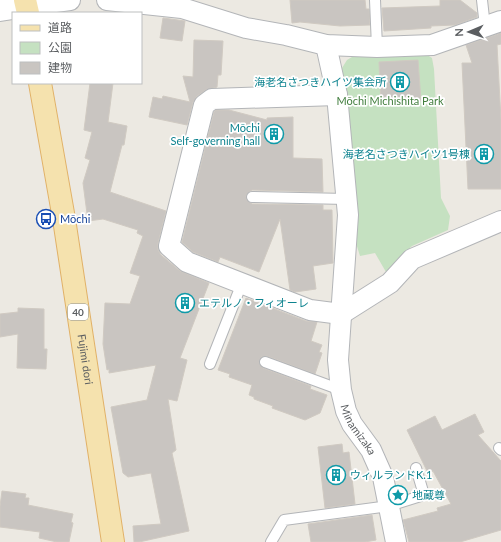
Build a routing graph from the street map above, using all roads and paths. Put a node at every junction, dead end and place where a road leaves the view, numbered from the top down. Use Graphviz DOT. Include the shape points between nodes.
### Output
graph roads {
  1 [pos="70,0"];
  2 [pos="106,0"];
  3 [pos="376,0"];
  4 [pos="482,0"];
  5 [pos="28,5"];
  6 [pos="0,10"];
  7 [pos="493,24"];
  8 [pos="326,45"];
  9 [pos="377,47"];
  10 [pos="40,84"];
  11 [pos="337,95"];
  12 [pos="252,197"];
  13 [pos="347,200"];
  14 [pos="501,221"];
  15 [pos="242,283"];
  16 [pos="341,314"];
  17 [pos="265,362"];
  18 [pos="210,364"];
  19 [pos="341,390"];
  20 [pos="416,468"];
  21 [pos="389,506"];
  22 [pos="112,542"];
  23 [pos="271,542"];
  24 [pos="396,542"];
  1 -- 5 [label="street"];
  2 -- 8 [label="street" via="182,8 246,28"];
  3 -- 9 [label="lane"];
  4 -- 7 [label="lane"];
  5 -- 6 [label="street"];
  7 -- 9 [label="street" via="432,45"];
  8 -- 9 [label="street"];
  8 -- 11 [label="street, Minamizaka"];
  10 -- 22 [label="main road, Fujimi dori / 40" via="64,219"];
  11 -- 13 [label="street, Minamizaka"];
  11 -- 15 [label="street" via="212,99 204,105 169,246 187,262"];
  12 -- 13 [label="lane"];
  13 -- 16 [label="street, Minamizaka"];
  14 -- 16 [label="street" via="412,259 390,283"];
  15 -- 16 [label="street" via="310,310"];
  15 -- 18 [label="lane"];
  16 -- 19 [label="street, Minamizaka" via="338,360"];
  17 -- 19 [label="lane"];
  19 -- 21 [label="street, Minamizaka" via="352,424 371,450 383,477"];
  20 -- 21 [label="lane" via="424,494"];
  21 -- 23 [label="lane" via="284,520"];
  21 -- 24 [label="street, Minamizaka"];
}
